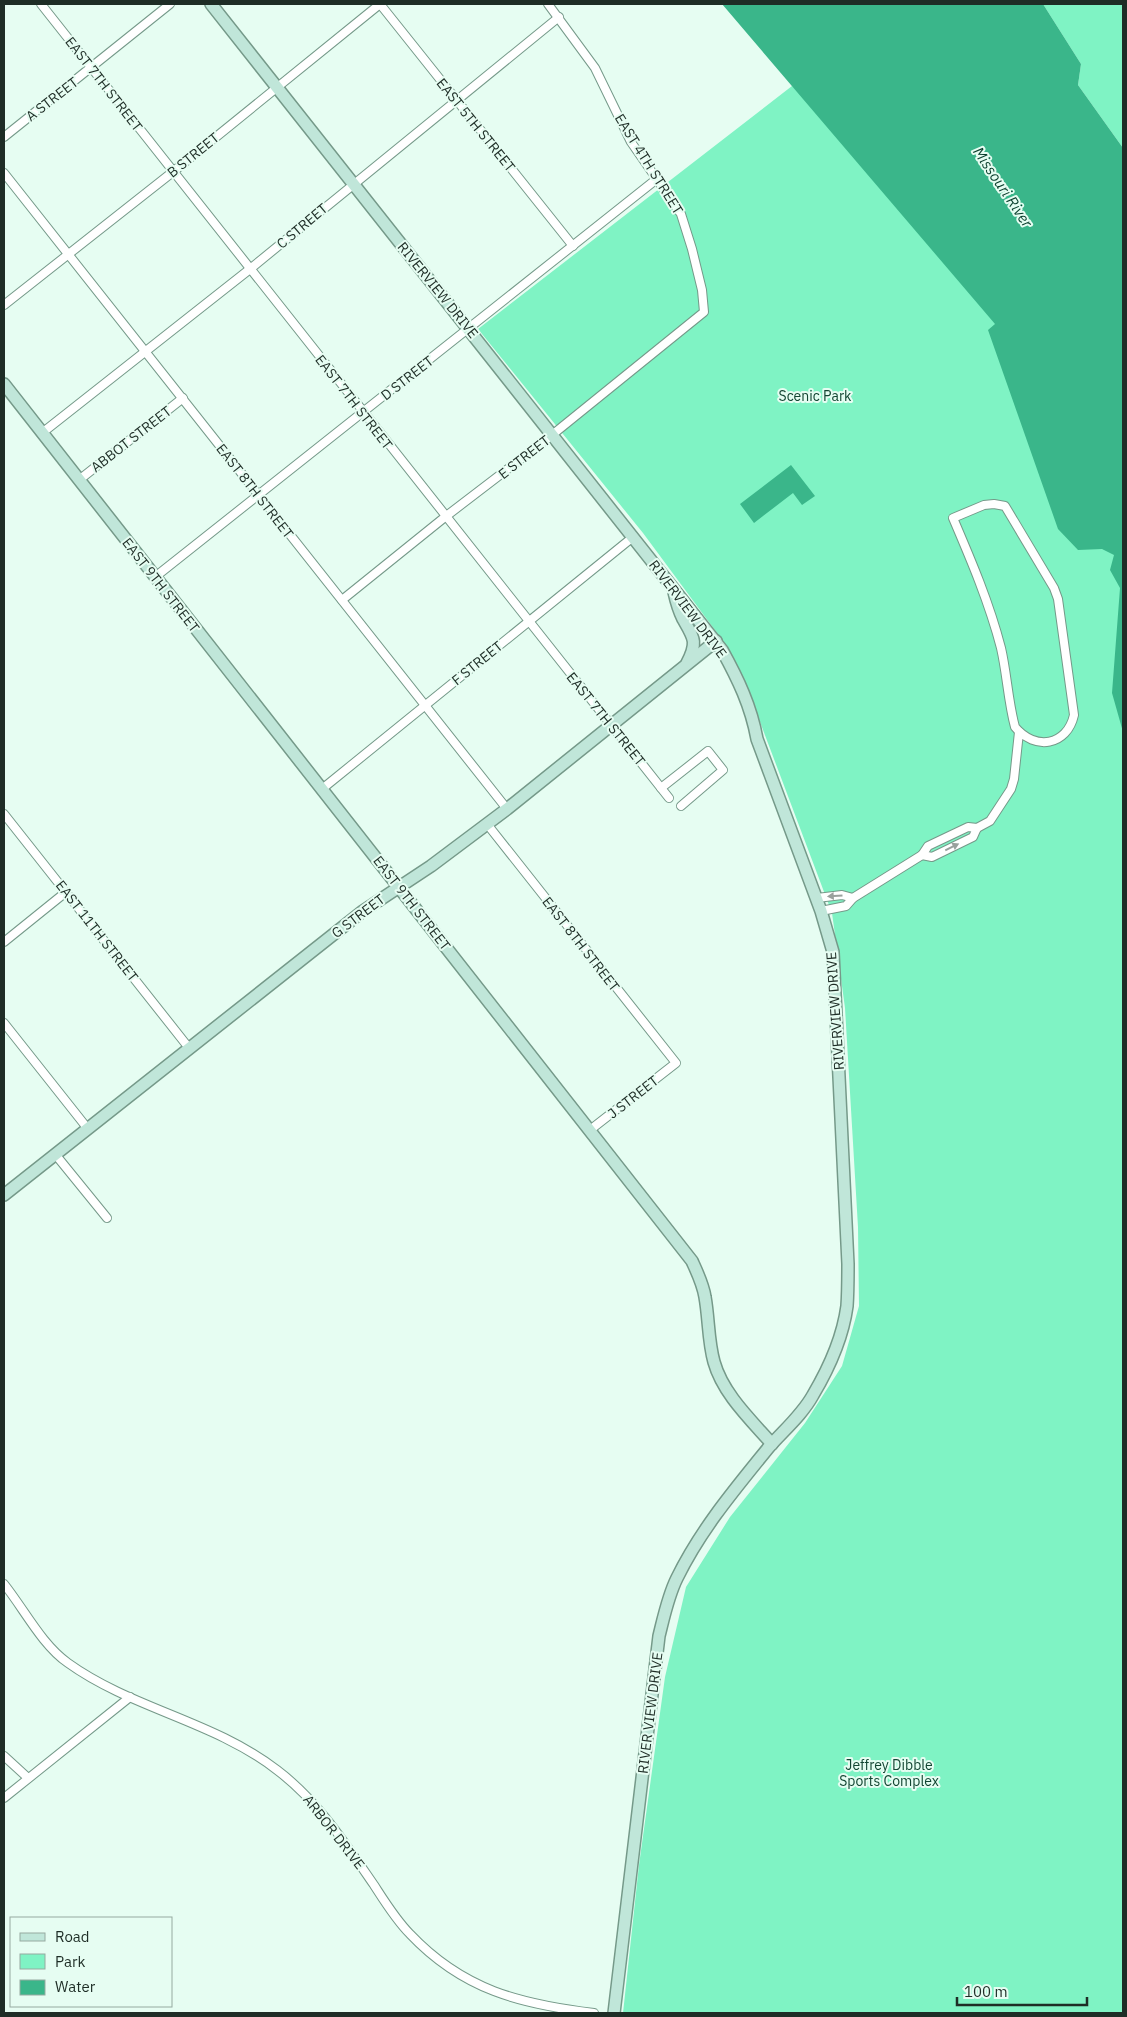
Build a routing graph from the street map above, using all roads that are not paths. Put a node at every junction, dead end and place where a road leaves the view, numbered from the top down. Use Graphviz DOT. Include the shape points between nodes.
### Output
graph roads {
  1 [pos="41,4"];
  2 [pos="170,4"];
  3 [pos="211,4"];
  4 [pos="380,4"];
  5 [pos="548,4"];
  6 [pos="559,17"];
  7 [pos="91,68"];
  8 [pos="277,86"];
  9 [pos="456,101"];
  10 [pos="4,137"];
  11 [pos="174,171"];
  12 [pos="4,173"];
  13 [pos="658,178"];
  14 [pos="353,184"];
  15 [pos="573,246"];
  16 [pos="68,255"];
  17 [pos="250,269"];
  18 [pos="4,306"];
  19 [pos="704,312"];
  20 [pos="469,330"];
  21 [pos="146,351"];
  22 [pos="4,384"];
  23 [pos="183,398"];
  24 [pos="363,413"];
  25 [pos="42,433"];
  26 [pos="552,435"];
  27 [pos="79,480"];
  28 [pos="259,496"];
  29 [pos="445,517"];
  30 [pos="633,537"];
  31 [pos="155,577"];
  32 [pos="672,586"];
  33 [pos="342,600"];
  34 [pos="528,621"];
  35 [pos="716,641"];
  36 [pos="684,666"];
  37 [pos="425,706"];
  38 [pos="611,725"];
  39 [pos="1019,732"];
  40 [pos="661,788"];
  41 [pos="322,789"];
  42 [pos="669,798"];
  43 [pos="681,806"];
  44 [pos="507,809"];
  45 [pos="4,814"];
  46 [pos="487,824"];
  47 [pos="977,828"];
  48 [pos="922,856"];
  49 [pos="399,887"];
  50 [pos="66,892"];
  51 [pos="816,898"];
  52 [pos="853,898"];
  53 [pos="822,911"];
  54 [pos="4,942"];
  55 [pos="4,1023"];
  56 [pos="190,1048"];
  57 [pos="676,1063"];
  58 [pos="88,1129"];
  59 [pos="590,1130"];
  60 [pos="55,1154"];
  61 [pos="4,1195"];
  62 [pos="107,1218"];
  63 [pos="772,1444"];
  64 [pos="5,1588"];
  65 [pos="130,1697"];
  66 [pos="4,1756"];
  67 [pos="28,1778"];
  68 [pos="4,1798"];
  69 [pos="594,2013"];
  70 [pos="614,2013"];
  1 -- 7 [label="street, EAST 7TH STREET"];
  2 -- 7 [label="street, A STREET"];
  3 -- 8 [label="main road, RIVERVIEW DRIVE"];
  4 -- 8 [label="street, B STREET"];
  4 -- 9 [label="street, EAST 5TH STREET"];
  5 -- 6 [label="street, EAST 4TH STREET"];
  6 -- 9 [label="street, C STREET"];
  6 -- 13 [label="street, EAST 4TH STREET" via="595,68 631,142"];
  7 -- 10 [label="street, A STREET"];
  7 -- 11 [label="street, EAST 7TH STREET"];
  8 -- 11 [label="street, B STREET"];
  8 -- 14 [label="main road, RIVERVIEW DRIVE"];
  9 -- 14 [label="street, C STREET"];
  9 -- 15 [label="street, EAST 5TH STREET"];
  11 -- 16 [label="street, B STREET"];
  11 -- 17 [label="street, EAST 7TH STREET"];
  12 -- 16 [label="street, EAST 8TH STREET"];
  13 -- 15 [label="street, D STREET"];
  13 -- 19 [label="street, EAST 4TH STREET" via="681,214 702,290"];
  14 -- 17 [label="street, C STREET"];
  14 -- 20 [label="main road, RIVERVIEW DRIVE"];
  15 -- 20 [label="street, D STREET"];
  16 -- 18 [label="street, B STREET"];
  16 -- 21 [label="street, EAST 8TH STREET"];
  17 -- 21 [label="street, C STREET"];
  17 -- 24 [label="street, EAST 7TH STREET"];
  19 -- 26 [label="street, E STREET"];
  20 -- 24 [label="street, D STREET"];
  20 -- 26 [label="main road, RIVERVIEW DRIVE"];
  21 -- 23 [label="street, EAST 8TH STREET"];
  21 -- 25 [label="street, C STREET"];
  22 -- 25 [label="main road, EAST 9TH STREET"];
  23 -- 27 [label="street, ABBOT STREET"];
  23 -- 28 [label="street, EAST 8TH STREET"];
  24 -- 28 [label="street, D STREET"];
  24 -- 29 [label="street, EAST 7TH STREET"];
  25 -- 27 [label="main road, EAST 9TH STREET"];
  26 -- 29 [label="street, E STREET"];
  26 -- 30 [label="main road, RIVERVIEW DRIVE"];
  27 -- 31 [label="main road, EAST 9TH STREET"];
  28 -- 31 [label="street, D STREET"];
  28 -- 33 [label="street, EAST 8TH STREET"];
  29 -- 33 [label="street, E STREET"];
  29 -- 34 [label="street, EAST 7TH STREET"];
  30 -- 32 [label="main road, RIVERVIEW DRIVE"];
  30 -- 34 [label="street, F STREET"];
  31 -- 41 [label="main road, EAST 9TH STREET"];
  32 -- 35 [label="main road, RIVERVIEW DRIVE"];
  32 -- 36 [label="main road" via="682,617 693,637 694,650"];
  33 -- 37 [label="street, EAST 8TH STREET"];
  34 -- 37 [label="street, F STREET"];
  34 -- 38 [label="street, EAST 7TH STREET"];
  35 -- 36 [label="main road, G STREET"];
  35 -- 51 [label="main road, RIVERVIEW DRIVE" via="740,682 757,739"];
  36 -- 38 [label="main road, G STREET"];
  37 -- 41 [label="street, F STREET"];
  37 -- 44 [label="street, EAST 8TH STREET"];
  38 -- 40 [label="street, EAST 7TH STREET"];
  38 -- 44 [label="main road, G STREET"];
  39 -- 39 [label="street" via="1038,743 1053,741 1072,724 1074,701 1054,588 1005,506 984,505 952,518 992,618 1015,727"];
  39 -- 47 [label="street" via="1011,789 990,821"];
  40 -- 42 [label="street, EAST 7TH STREET"];
  40 -- 43 [label="street" via="708,751 723,770"];
  41 -- 49 [label="main road, EAST 9TH STREET"];
  44 -- 46 [label="main road, G STREET"];
  45 -- 50 [label="street, EAST 11TH STREET"];
  46 -- 49 [label="main road, G STREET"];
  46 -- 57 [label="street, EAST 8TH STREET"];
  47 -- 48 [label="street" via="968,827 928,846"];
  48 -- 47 [label="street, one-way" via="932,857 973,837"];
  48 -- 52 [label="street"];
  49 -- 56 [label="main road, G STREET" via="363,911"];
  49 -- 59 [label="main road, EAST 9TH STREET"];
  50 -- 54 [label="street"];
  50 -- 56 [label="street, EAST 11TH STREET"];
  52 -- 51 [label="street, one-way" via="842,895"];
  51 -- 53 [label="main road, RIVERVIEW DRIVE"];
  52 -- 53 [label="street" via="846,906"];
  53 -- 63 [label="main road, RIVERVIEW DRIVE" via="833,952 836,996 847,1305 830,1361 813,1395"];
  55 -- 58 [label="street"];
  56 -- 58 [label="main road, G STREET"];
  57 -- 59 [label="street, J STREET"];
  58 -- 60 [label="main road, G STREET"];
  59 -- 63 [label="main road, EAST 9TH STREET" via="692,1261 705,1295 714,1365 739,1406"];
  60 -- 61 [label="main road, G STREET"];
  60 -- 62 [label="street"];
  63 -- 70 [label="main road, RIVER VIEW DRIVE" via="705,1529 667,1603 658,1646"];
  64 -- 65 [label="street, ARBOR DRIVE" via="66,1662 101,1685"];
  65 -- 67 [label="street"];
  65 -- 69 [label="street, ARBOR DRIVE" via="230,1740 302,1790 344,1840 409,1933 449,1968 492,1992 548,2008"];
  66 -- 67 [label="street"];
  67 -- 68 [label="street"];
}
